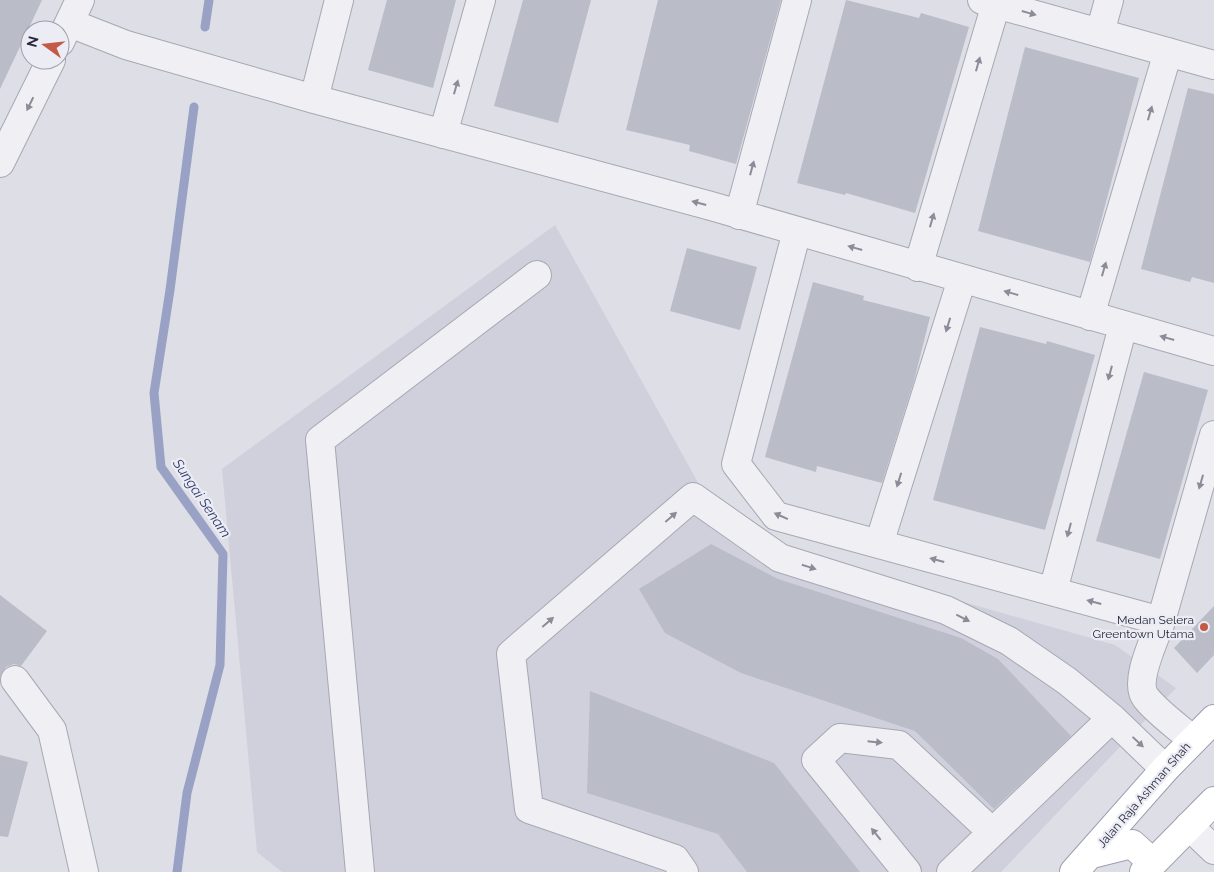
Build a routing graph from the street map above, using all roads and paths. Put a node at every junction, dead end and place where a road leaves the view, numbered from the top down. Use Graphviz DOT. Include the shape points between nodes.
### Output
graph roads {
  1 [pos="339,0"];
  2 [pos="481,0"];
  3 [pos="797,0"];
  4 [pos="1109,0"];
  5 [pos="989,2"];
  6 [pos="70,22"];
  7 [pos="1100,33"];
  8 [pos="1168,52"];
  9 [pos="1214,65"];
  10 [pos="46,70"];
  11 [pos="314,99"];
  12 [pos="443,134"];
  13 [pos="0,163"];
  14 [pos="740,215"];
  15 [pos="797,231"];
  16 [pos="918,266"];
  17 [pos="537,275"];
  18 [pos="962,279"];
  19 [pos="1090,316"];
  20 [pos="1123,326"];
  21 [pos="1214,351"];
  22 [pos="1214,435"];
  23 [pos="879,544"];
  24 [pos="1053,591"];
  25 [pos="1161,621"];
  26 [pos="15,680"];
  27 [pos="1112,718"];
  28 [pos="1214,719"];
  29 [pos="1193,740"];
  30 [pos="1165,769"];
  31 [pos="1214,801"];
  32 [pos="1189,826"];
  33 [pos="991,831"];
  34 [pos="1214,850"];
  35 [pos="1083,863"];
  36 [pos="672,868"];
  37 [pos="1154,869"];
  38 [pos="84,872"];
  39 [pos="360,872"];
  40 [pos="907,872"];
  41 [pos="951,872"];
  1 -- 11 [label="street"];
  12 -- 2 [label="street, one-way"];
  14 -- 3 [label="street, one-way"];
  4 -- 7 [label="street"];
  5 -- 7 [label="street, one-way"];
  16 -- 5 [label="street, one-way"];
  6 -- 11 [label="street" via="126,45"];
  7 -- 8 [label="street"];
  8 -- 9 [label="street"];
  19 -- 8 [label="street, one-way"];
  10 -- 13 [label="street, one-way"];
  11 -- 12 [label="street"];
  14 -- 12 [label="street, one-way"];
  14 -- 15 [label="street"];
  16 -- 15 [label="street, one-way"];
  23 -- 15 [label="street, one-way" via="776,516 736,464"];
  16 -- 18 [label="street"];
  17 -- 39 [label="street" via="320,440"];
  19 -- 18 [label="street, one-way"];
  18 -- 23 [label="street, one-way"];
  19 -- 20 [label="street"];
  21 -- 20 [label="street, one-way"];
  20 -- 24 [label="street, one-way"];
  22 -- 25 [label="street, one-way"];
  24 -- 23 [label="street, one-way"];
  25 -- 24 [label="street, one-way"];
  25 -- 29 [label="street" via="1141,684 1145,697"];
  26 -- 38 [label="street" via="52,730"];
  27 -- 30 [label="street, one-way"];
  27 -- 33 [label="street"];
  36 -- 27 [label="street, one-way" via="529,809 511,654 693,498 780,558 946,610 1009,641 1067,681"];
  28 -- 29 [label="main road, Jalan Raja Ashman Shah"];
  29 -- 30 [label="main road, Jalan Raja Ashman Shah"];
  30 -- 35 [label="main road, Jalan Raja Ashman Shah"];
  31 -- 32 [label="main road"];
  32 -- 34 [label="street"];
  32 -- 37 [label="main road"];
  40 -- 33 [label="street, one-way" via="816,760 840,738 899,745"];
  33 -- 41 [label="street"];
  35 -- 37 [label="main road" via="1132,844"];
}
